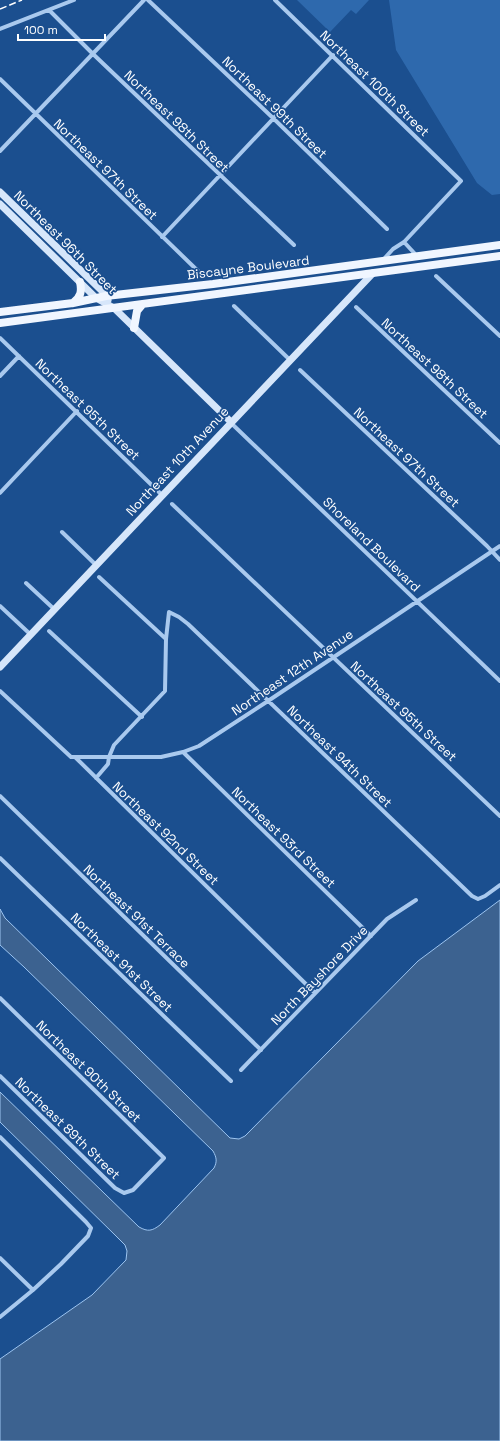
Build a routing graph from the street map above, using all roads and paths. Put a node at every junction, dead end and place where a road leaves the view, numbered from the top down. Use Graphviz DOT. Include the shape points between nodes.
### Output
graph roads {
  1 [pos="74,0"];
  2 [pos="144,0"];
  3 [pos="148,0"];
  4 [pos="275,0"];
  5 [pos="49,10"];
  6 [pos="0,29"];
  7 [pos="93,54"];
  8 [pos="333,56"];
  9 [pos="0,79"];
  10 [pos="34,114"];
  11 [pos="274,119"];
  12 [pos="0,151"];
  13 [pos="220,176"];
  14 [pos="0,192"];
  15 [pos="0,204"];
  16 [pos="388,229"];
  17 [pos="162,237"];
  18 [pos="404,242"];
  19 [pos="294,245"];
  20 [pos="500,245"];
  21 [pos="417,256"];
  22 [pos="500,256"];
  23 [pos="382,261"];
  24 [pos="199,272"];
  25 [pos="373,273"];
  26 [pos="436,276"];
  27 [pos="80,282"];
  28 [pos="106,296"];
  29 [pos="96,298"];
  30 [pos="73,303"];
  31 [pos="142,305"];
  32 [pos="234,306"];
  33 [pos="356,307"];
  34 [pos="114,308"];
  35 [pos="0,312"];
  36 [pos="0,323"];
  37 [pos="134,328"];
  38 [pos="500,336"];
  39 [pos="0,338"];
  40 [pos="19,356"];
  41 [pos="290,360"];
  42 [pos="300,370"];
  43 [pos="0,376"];
  44 [pos="77,412"];
  45 [pos="231,422"];
  46 [pos="500,443"];
  47 [pos="0,493"];
  48 [pos="162,495"];
  49 [pos="172,504"];
  50 [pos="62,532"];
  51 [pos="500,546"];
  52 [pos="491,552"];
  53 [pos="500,560"];
  54 [pos="96,566"];
  55 [pos="99,577"];
  56 [pos="26,582"];
  57 [pos="417,601"];
  58 [pos="0,606"];
  59 [pos="54,609"];
  60 [pos="49,631"];
  61 [pos="30,634"];
  62 [pos="166,639"];
  63 [pos="333,657"];
  64 [pos="0,667"];
  65 [pos="500,681"];
  66 [pos="0,691"];
  67 [pos="268,701"];
  68 [pos="142,717"];
  69 [pos="184,752"];
  70 [pos="75,757"];
  71 [pos="109,757"];
  72 [pos="96,778"];
  73 [pos="1,799"];
  74 [pos="500,816"];
  75 [pos="0,858"];
  76 [pos="500,885"];
  77 [pos="416,900"];
  78 [pos="371,936"];
  79 [pos="315,993"];
  80 [pos="0,998"];
  81 [pos="261,1050"];
  82 [pos="241,1070"];
  83 [pos="0,1076"];
  84 [pos="231,1081"];
  85 [pos="0,1137"];
  86 [pos="124,1193"];
  87 [pos="0,1258"];
  88 [pos="33,1290"];
  89 [pos="0,1317"];
  1 -- 5 [label="street"];
  2 -- 7 [label="street"];
  3 -- 11 [label="street, Northeast 99th Street"];
  4 -- 8 [label="street, Northeast 100th Street"];
  5 -- 6 [label="street"];
  5 -- 7 [label="street, Northeast 98th Street"];
  7 -- 10 [label="street"];
  7 -- 13 [label="street, Northeast 98th Street"];
  8 -- 11 [label="street"];
  8 -- 18 [label="street, Northeast 100th Street" via="461,181"];
  9 -- 10 [label="street, Northeast 97th Street"];
  10 -- 12 [label="street"];
  10 -- 17 [label="street, Northeast 97th Street"];
  11 -- 13 [label="street"];
  11 -- 16 [label="street, Northeast 99th Street"];
  13 -- 17 [label="street"];
  13 -- 19 [label="street, Northeast 98th Street"];
  14 -- 28 [label="street, Northeast 96th Street"];
  15 -- 27 [label="street, Northeast 96th Street"];
  17 -- 24 [label="street, Northeast 97th Street"];
  18 -- 21 [label="street"];
  18 -- 23 [label="street"];
  20 -- 21 [label="main road, Biscayne Boulevard"];
  21 -- 23 [label="main road, Biscayne Boulevard"];
  22 -- 25 [label="main road, Biscayne Boulevard"];
  23 -- 28 [label="main road, Biscayne Boulevard"];
  25 -- 31 [label="main road, Biscayne Boulevard"];
  25 -- 41 [label="street, Northeast 10th Avenue"];
  26 -- 38 [label="street"];
  27 -- 29 [label="street, Northeast 96th Street"];
  27 -- 30 [label="main road" via="82,290"];
  28 -- 29 [label="main road, Biscayne Boulevard"];
  28 -- 34 [label="street, Northeast 96th Street"];
  29 -- 30 [label="main road, Biscayne Boulevard"];
  29 -- 34 [label="street, Northeast 96th Street"];
  30 -- 35 [label="main road, Biscayne Boulevard"];
  31 -- 34 [label="main road, Biscayne Boulevard"];
  31 -- 37 [label="main road" via="137,312"];
  32 -- 41 [label="street"];
  33 -- 46 [label="street, Northeast 98th Street"];
  34 -- 36 [label="main road, Biscayne Boulevard"];
  34 -- 37 [label="street, Northeast 96th Street"];
  37 -- 45 [label="street, Northeast 96th Street"];
  39 -- 40 [label="street, Northeast 95th Street"];
  40 -- 43 [label="street"];
  40 -- 44 [label="street, Northeast 95th Street"];
  41 -- 45 [label="street, Northeast 10th Avenue"];
  42 -- 52 [label="street, Northeast 97th Street"];
  44 -- 47 [label="street"];
  44 -- 48 [label="street, Northeast 95th Street"];
  45 -- 48 [label="street, Northeast 10th Avenue"];
  45 -- 57 [label="street, Shoreland Boulevard"];
  48 -- 54 [label="street, Northeast 10th Avenue"];
  49 -- 63 [label="street, Northeast 95th Street"];
  50 -- 54 [label="street"];
  51 -- 52 [label="street, Northeast 12th Avenue"];
  52 -- 53 [label="street, Northeast 97th Street"];
  52 -- 57 [label="street, Northeast 12th Avenue"];
  54 -- 59 [label="street, Northeast 10th Avenue"];
  55 -- 62 [label="street"];
  56 -- 59 [label="street"];
  57 -- 63 [label="street, Northeast 12th Avenue"];
  57 -- 65 [label="street, Shoreland Boulevard"];
  58 -- 61 [label="street"];
  59 -- 61 [label="street, Northeast 10th Avenue"];
  60 -- 68 [label="street"];
  61 -- 64 [label="street, Northeast 10th Avenue"];
  62 -- 67 [label="street, Northeast 94th Street" via="169,612 179,617"];
  62 -- 68 [label="street" via="165,692"];
  63 -- 67 [label="street, Northeast 12th Avenue"];
  63 -- 74 [label="street, Northeast 95th Street"];
  66 -- 70 [label="street, Northeast 92nd Street"];
  67 -- 69 [label="street, Northeast 12th Avenue" via="208,740"];
  67 -- 76 [label="street, Northeast 94th Street" via="472,896 478,899"];
  68 -- 71 [label="street" via="114,746"];
  69 -- 71 [label="street, Northeast 12th Avenue" via="161,757"];
  69 -- 78 [label="street, Northeast 93rd Street"];
  70 -- 71 [label="street, Northeast 12th Avenue"];
  70 -- 72 [label="street, Northeast 92nd Street"];
  71 -- 72 [label="street" via="108,764"];
  72 -- 79 [label="street, Northeast 92nd Street"];
  73 -- 81 [label="street, Northeast 91st Terrace"];
  75 -- 84 [label="street, Northeast 91st Street"];
  77 -- 78 [label="street, North Bayshore Drive" via="387,919"];
  78 -- 79 [label="street, North Bayshore Drive"];
  79 -- 81 [label="street, North Bayshore Drive"];
  80 -- 86 [label="street, Northeast 90th Street" via="164,1158 133,1190"];
  81 -- 82 [label="street, North Bayshore Drive"];
  83 -- 86 [label="street, Northeast 89th Street" via="115,1188"];
  85 -- 88 [label="street" via="91,1228 80,1246"];
  87 -- 88 [label="street"];
  88 -- 89 [label="street"];
}
